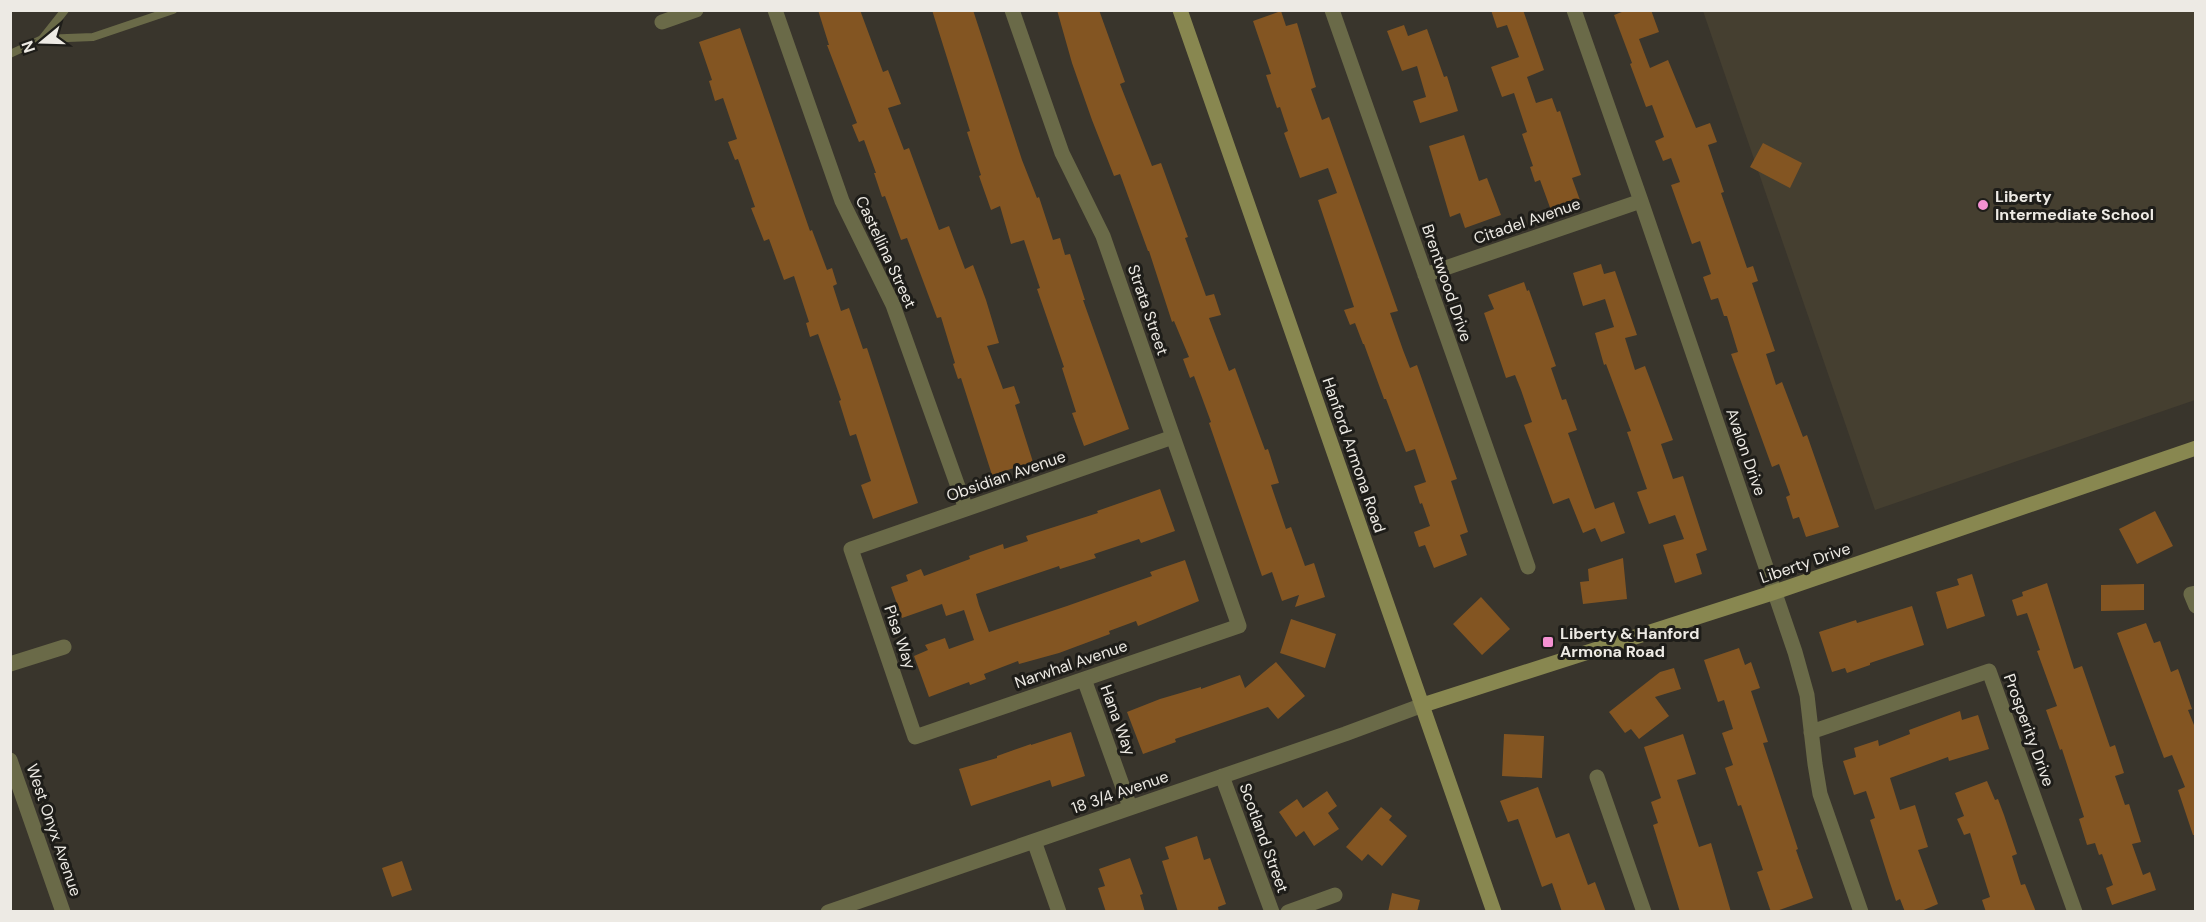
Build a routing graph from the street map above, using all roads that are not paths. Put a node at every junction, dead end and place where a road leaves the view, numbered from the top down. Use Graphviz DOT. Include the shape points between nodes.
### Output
graph roads {
  1 [pos="65,10"];
  2 [pos="173,10"];
  3 [pos="696,10"];
  4 [pos="775,10"];
  5 [pos="1012,10"];
  6 [pos="1179,10"];
  7 [pos="1332,10"];
  8 [pos="1574,10"];
  9 [pos="662,22"];
  10 [pos="42,39"];
  11 [pos="10,54"];
  12 [pos="1641,201"];
  13 [pos="1425,275"];
  14 [pos="1173,437"];
  15 [pos="2196,448"];
  16 [pos="966,509"];
  17 [pos="851,549"];
  18 [pos="1528,567"];
  19 [pos="1775,592"];
  20 [pos="1239,626"];
  21 [pos="64,647"];
  22 [pos="10,664"];
  23 [pos="1084,679"];
  24 [pos="1423,705"];
  25 [pos="1811,732"];
  26 [pos="915,737"];
  27 [pos="10,760"];
  28 [pos="1222,776"];
  29 [pos="1597,777"];
  30 [pos="1130,807"];
  31 [pos="1034,841"];
  32 [pos="1335,895"];
  33 [pos="63,912"];
  34 [pos="828,912"];
  35 [pos="1059,912"];
  36 [pos="1272,912"];
  37 [pos="1288,912"];
  38 [pos="1494,912"];
  39 [pos="1644,912"];
  40 [pos="1861,912"];
  41 [pos="2075,912"];
  1 -- 10 [label="lane"];
  2 -- 10 [label="lane" via="93,37"];
  3 -- 9 [label="street"];
  4 -- 16 [label="street, Castellina Street" via="842,201 893,305"];
  5 -- 14 [label="street, Strata Street" via="1062,153 1103,236"];
  6 -- 24 [label="main road, Hanford Armona Road"];
  7 -- 13 [label="street, Brentwood Drive"];
  8 -- 12 [label="street, Avalon Drive"];
  10 -- 11 [label="lane"];
  12 -- 13 [label="street, Citadel Avenue"];
  12 -- 19 [label="street, Avalon Drive"];
  13 -- 18 [label="street, Brentwood Drive"];
  14 -- 16 [label="street, Obsidian Avenue"];
  14 -- 20 [label="street, Strata Street"];
  15 -- 19 [label="main road, Liberty Drive"];
  16 -- 17 [label="street, Obsidian Avenue"];
  17 -- 26 [label="street, Pisa Way"];
  19 -- 24 [label="main road, Liberty Drive"];
  19 -- 25 [label="street, Avalon Drive" via="1807,695"];
  20 -- 23 [label="street, Narwhal Avenue"];
  21 -- 22 [label="street"];
  23 -- 26 [label="street, Narwhal Avenue"];
  23 -- 30 [label="street, Hana Way"];
  24 -- 28 [label="street, 18 3/4 Avenue"];
  24 -- 38 [label="main road, Hanford Armona Road"];
  25 -- 40 [label="street, Avalon Drive" via="1820,794"];
  25 -- 41 [label="street, Prosperity Drive" via="1989,671"];
  27 -- 33 [label="street, West Onyx Avenue"];
  28 -- 30 [label="street, 18 3/4 Avenue"];
  28 -- 36 [label="street, Scotland Street"];
  29 -- 39 [label="street"];
  30 -- 31 [label="street, 18 3/4 Avenue"];
  31 -- 34 [label="street, 18 3/4 Avenue"];
  31 -- 35 [label="street"];
  32 -- 37 [label="street"];
}
